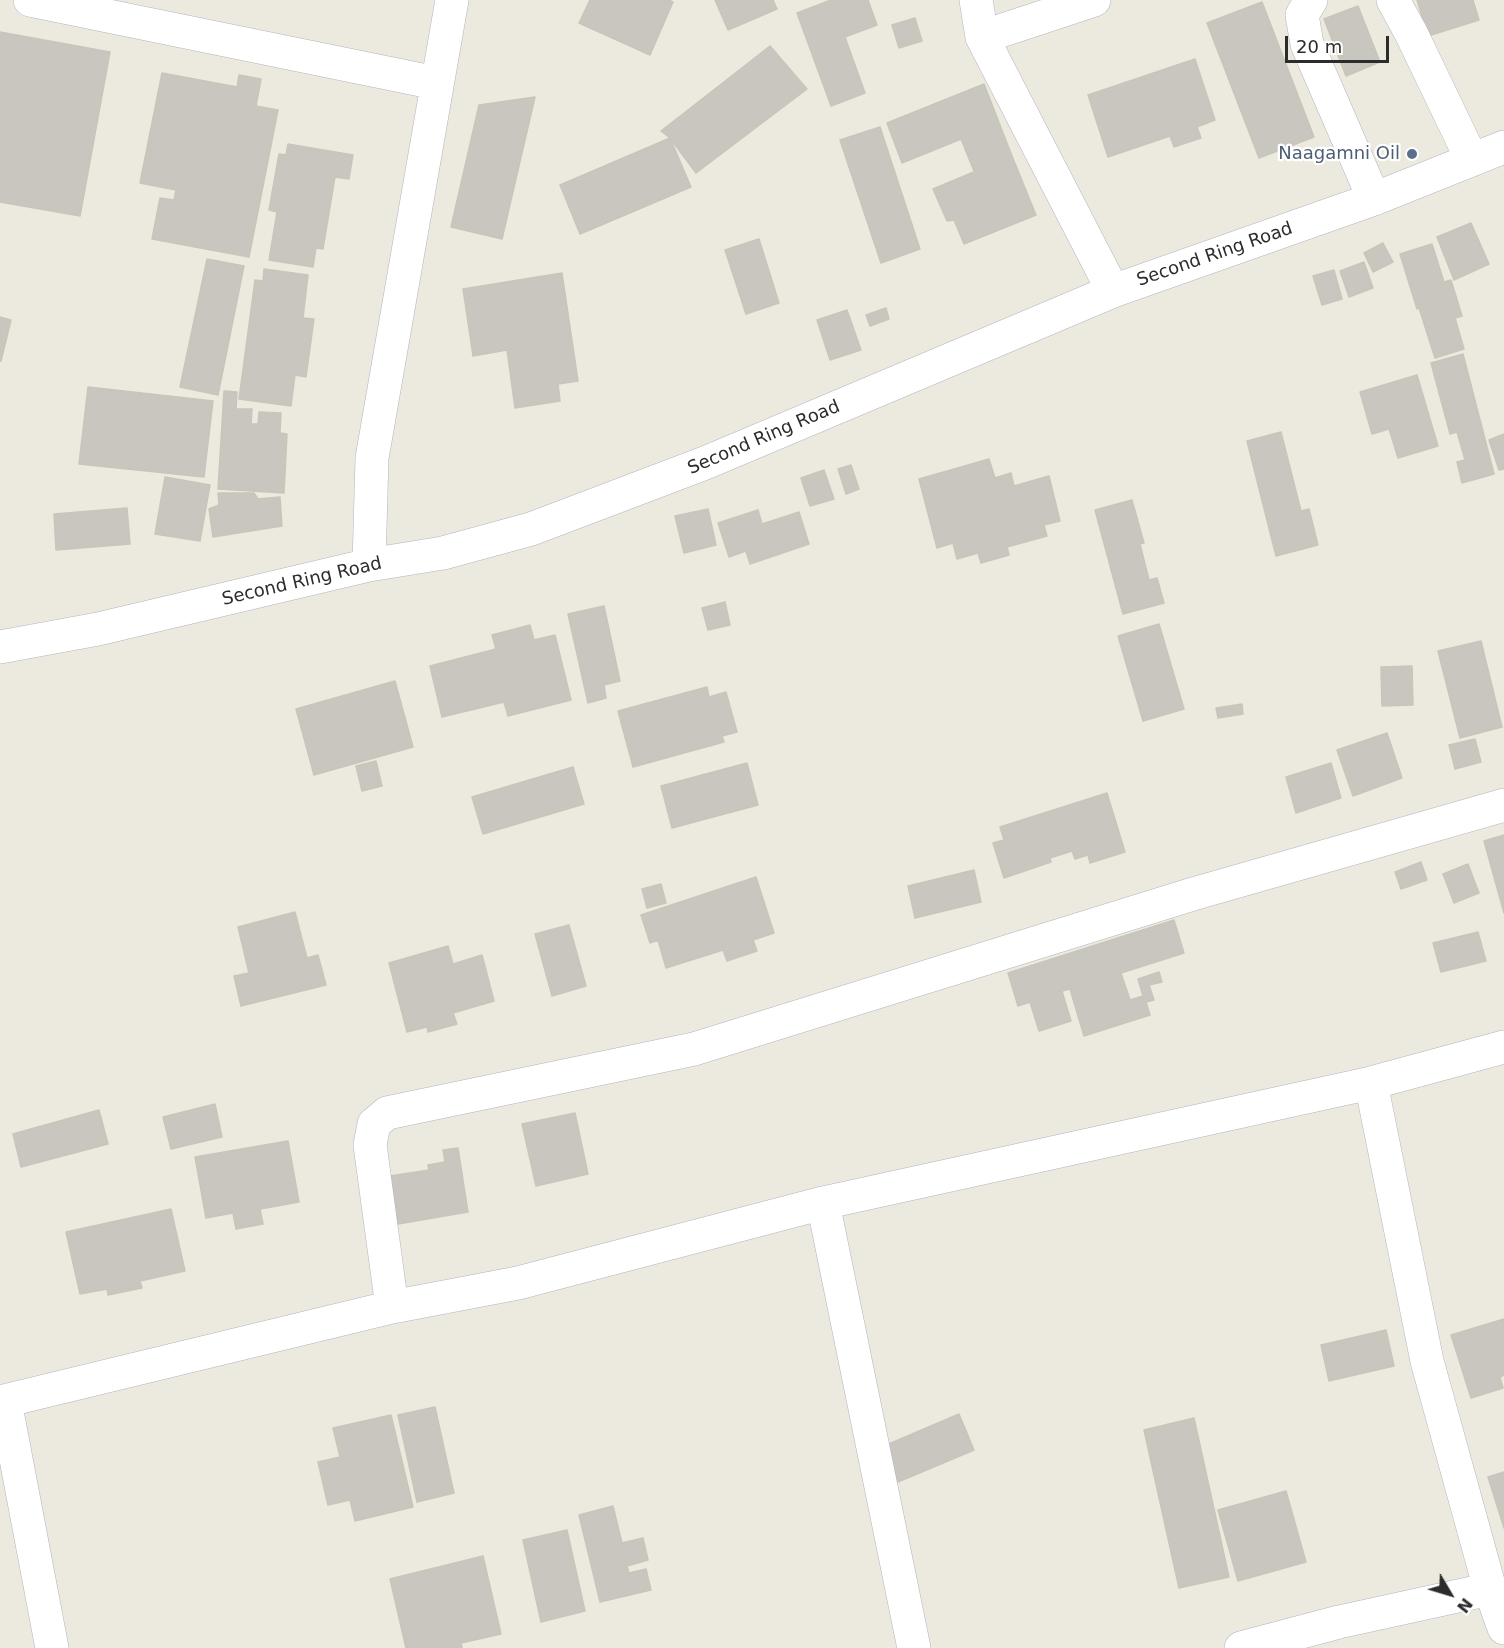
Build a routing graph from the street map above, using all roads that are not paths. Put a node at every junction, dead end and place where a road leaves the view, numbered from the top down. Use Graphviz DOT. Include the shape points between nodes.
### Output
graph roads {
  1 [pos="30,0"];
  2 [pos="452,0"];
  3 [pos="976,0"];
  4 [pos="1094,0"];
  5 [pos="1311,0"];
  6 [pos="1393,0"];
  7 [pos="982,37"];
  8 [pos="436,83"];
  9 [pos="1504,147"];
  10 [pos="1472,160"];
  11 [pos="1374,199"];
  12 [pos="1113,291"];
  13 [pos="369,565"];
  14 [pos="0,647"];
  15 [pos="1504,805"];
  16 [pos="1504,1047"];
  17 [pos="1371,1083"];
  18 [pos="823,1203"];
  19 [pos="392,1307"];
  20 [pos="3,1401"];
  21 [pos="1490,1589"];
  22 [pos="1504,1628"];
  23 [pos="52,1648"];
  24 [pos="914,1648"];
  25 [pos="1241,1648"];
  1 -- 8 [label="street"];
  2 -- 8 [label="street"];
  3 -- 7 [label="street"];
  4 -- 7 [label="street"];
  5 -- 11 [label="street" via="1302,15 1307,44"];
  6 -- 10 [label="street"];
  7 -- 12 [label="street"];
  8 -- 13 [label="street" via="372,458"];
  9 -- 10 [label="street, Second Ring Road"];
  10 -- 11 [label="street, Second Ring Road"];
  11 -- 12 [label="street, Second Ring Road"];
  12 -- 13 [label="street, Second Ring Road" via="705,463 531,529 443,553"];
  13 -- 14 [label="street, Second Ring Road" via="98,629"];
  15 -- 19 [label="street" via="1193,894 694,1049 387,1113 374,1124 370,1145"];
  16 -- 17 [label="street"];
  17 -- 18 [label="street"];
  17 -- 21 [label="street" via="1427,1361"];
  18 -- 19 [label="street" via="518,1283"];
  18 -- 24 [label="street"];
  19 -- 20 [label="street"];
  20 -- 23 [label="street"];
  21 -- 22 [label="street"];
  21 -- 25 [label="street"];
}
